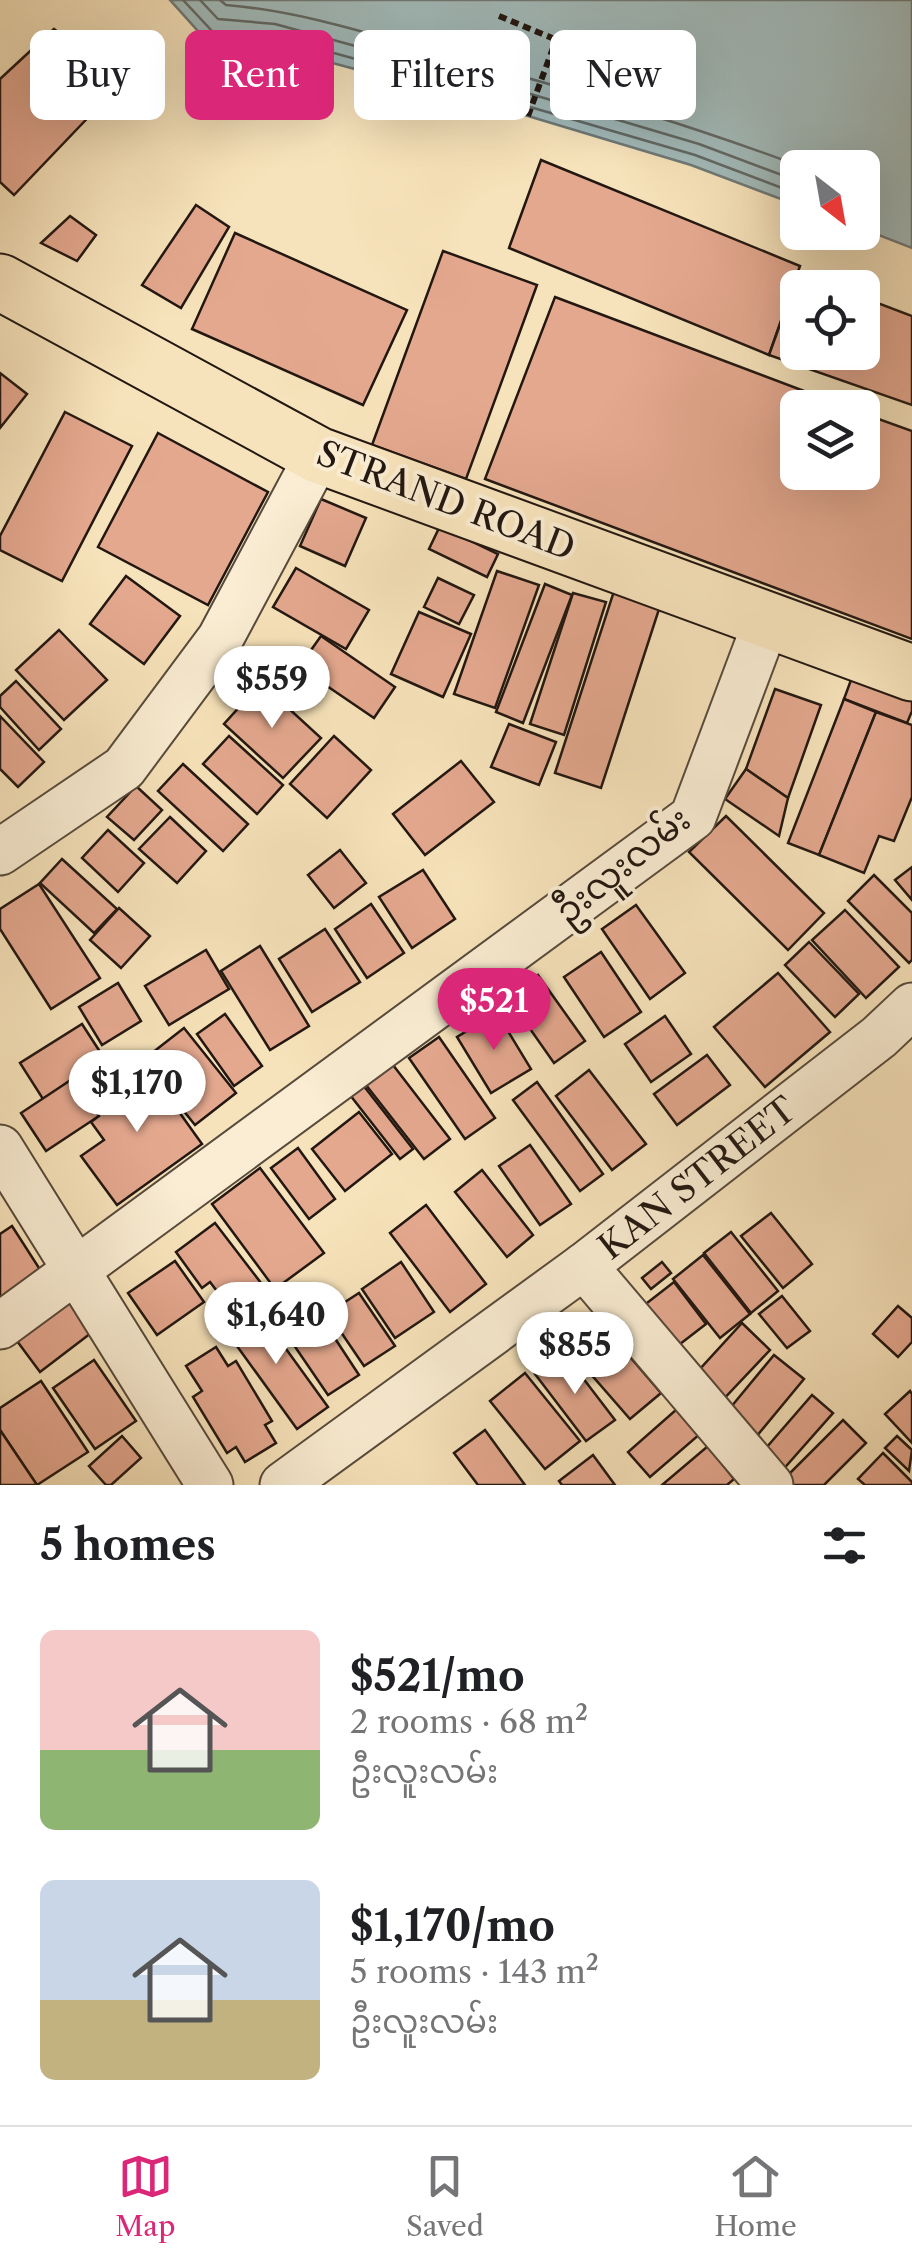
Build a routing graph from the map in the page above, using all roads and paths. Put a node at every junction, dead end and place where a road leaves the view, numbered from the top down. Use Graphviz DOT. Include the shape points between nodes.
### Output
graph roads {
  1 [pos="499,16"];
  2 [pos="550,35"];
  3 [pos="550,57"];
  4 [pos="530,111"];
  5 [pos="0,282"];
  6 [pos="318,455"];
  7 [pos="766,620"];
  8 [pos="912,674"];
  9 [pos="0,852"];
  10 [pos="912,1006"];
  11 [pos="0,1148"];
  12 [pos="584,1266"];
  13 [pos="76,1272"];
  14 [pos="0,1326"];
  15 [pos="292,1482"];
  16 [pos="210,1485"];
  17 [pos="770,1485"];
  1 -- 2 [label="path"];
  3 -- 4 [label="path"];
  5 -- 6 [label="main road, STRAND ROAD"];
  6 -- 7 [label="main road, STRAND ROAD"];
  6 -- 9 [label="street" via="220,639 124,768"];
  7 -- 8 [label="main road, STRAND ROAD"];
  7 -- 13 [label="street, ဦးလူးလမ်း" via="693,817"];
  10 -- 12 [label="street, KAN STREET"];
  11 -- 13 [label="street"];
  12 -- 15 [label="street, KAN STREET"];
  12 -- 17 [label="street"];
  13 -- 14 [label="street, ဦးလူးလမ်း"];
  13 -- 16 [label="street"];
}
